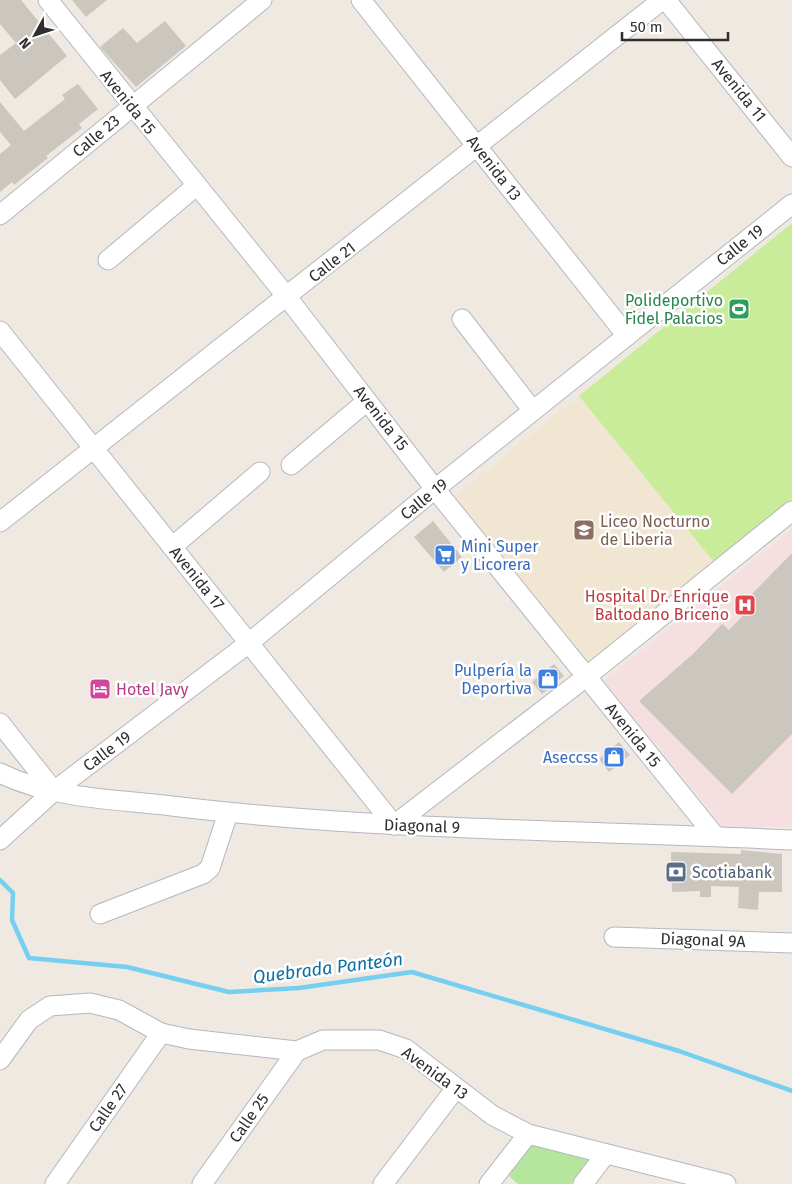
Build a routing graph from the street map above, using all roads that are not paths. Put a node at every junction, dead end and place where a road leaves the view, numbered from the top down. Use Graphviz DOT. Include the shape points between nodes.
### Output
graph roads {
  1 [pos="48,0"];
  2 [pos="262,0"];
  3 [pos="360,0"];
  4 [pos="662,0"];
  5 [pos="666,0"];
  6 [pos="131,106"];
  7 [pos="478,148"];
  8 [pos="792,157"];
  9 [pos="196,186"];
  10 [pos="792,204"];
  11 [pos="0,215"];
  12 [pos="108,260"];
  13 [pos="287,297"];
  14 [pos="462,319"];
  15 [pos="0,331"];
  16 [pos="627,336"];
  17 [pos="367,401"];
  18 [pos="532,411"];
  19 [pos="93,449"];
  20 [pos="291,465"];
  21 [pos="260,472"];
  22 [pos="435,489"];
  23 [pos="792,511"];
  24 [pos="0,522"];
  25 [pos="172,547"];
  26 [pos="249,643"];
  27 [pos="586,677"];
  28 [pos="0,723"];
  29 [pos="0,773"];
  30 [pos="54,792"];
  31 [pos="228,813"];
  32 [pos="394,825"];
  33 [pos="714,836"];
  34 [pos="0,840"];
  35 [pos="792,840"];
  36 [pos="100,914"];
  37 [pos="614,937"];
  38 [pos="792,943"];
  39 [pos="161,1033"];
  40 [pos="297,1051"];
  41 [pos="0,1060"];
  42 [pos="456,1088"];
  43 [pos="528,1134"];
  44 [pos="605,1155"];
  45 [pos="692,1180"];
  46 [pos="55,1184"];
  47 [pos="202,1184"];
  48 [pos="383,1184"];
  49 [pos="489,1184"];
  50 [pos="583,1184"];
  51 [pos="726,1184"];
  1 -- 6 [label="street, Avenida 15"];
  2 -- 6 [label="street, Calle 23"];
  3 -- 7 [label="street, Avenida 13"];
  4 -- 7 [label="street, Calle 21"];
  5 -- 8 [label="street, Avenida 11"];
  6 -- 9 [label="street, Avenida 15"];
  6 -- 11 [label="street, Calle 23"];
  7 -- 13 [label="street, Calle 21"];
  7 -- 16 [label="street, Avenida 13"];
  9 -- 12 [label="street"];
  9 -- 13 [label="street, Avenida 15"];
  10 -- 16 [label="street, Calle 19"];
  13 -- 17 [label="street, Avenida 15"];
  13 -- 19 [label="street, Calle 21"];
  14 -- 18 [label="street"];
  15 -- 19 [label="street, Avenida 17"];
  16 -- 18 [label="street, Calle 19"];
  17 -- 20 [label="street"];
  17 -- 22 [label="street, Avenida 15"];
  18 -- 22 [label="street, Calle 19"];
  19 -- 24 [label="street, Calle 21"];
  19 -- 25 [label="street, Avenida 17"];
  21 -- 25 [label="street"];
  22 -- 26 [label="street, Calle 19"];
  22 -- 27 [label="street, Avenida 15"];
  23 -- 27 [label="street"];
  25 -- 26 [label="street, Avenida 17"];
  26 -- 30 [label="street, Calle 19"];
  26 -- 32 [label="street, Avenida 17"];
  27 -- 32 [label="street"];
  27 -- 33 [label="street, Avenida 15"];
  28 -- 30 [label="street"];
  29 -- 30 [label="street, Diagonal 9"];
  30 -- 31 [label="street, Diagonal 9"];
  30 -- 34 [label="street, Calle 19"];
  31 -- 32 [label="street, Diagonal 9"];
  31 -- 36 [label="street" via="210,868 203,874"];
  32 -- 33 [label="street, Diagonal 9"];
  33 -- 35 [label="street, Diagonal 9"];
  37 -- 38 [label="street, Diagonal 9A"];
  39 -- 40 [label="street, Avenida 13"];
  39 -- 41 [label="street, Avenida 13" via="119,1010 90,1003 50,1006 29,1020"];
  39 -- 46 [label="street, Calle 27"];
  40 -- 42 [label="street, Avenida 13" via="323,1040 378,1040 406,1049"];
  40 -- 47 [label="street, Calle 25"];
  42 -- 43 [label="street, Avenida 13" via="492,1115"];
  42 -- 48 [label="street"];
  43 -- 44 [label="street, Avenida 13"];
  43 -- 49 [label="street"];
  44 -- 45 [label="street, Avenida 13"];
  44 -- 50 [label="street"];
  45 -- 51 [label="street, Avenida 13"];
}
